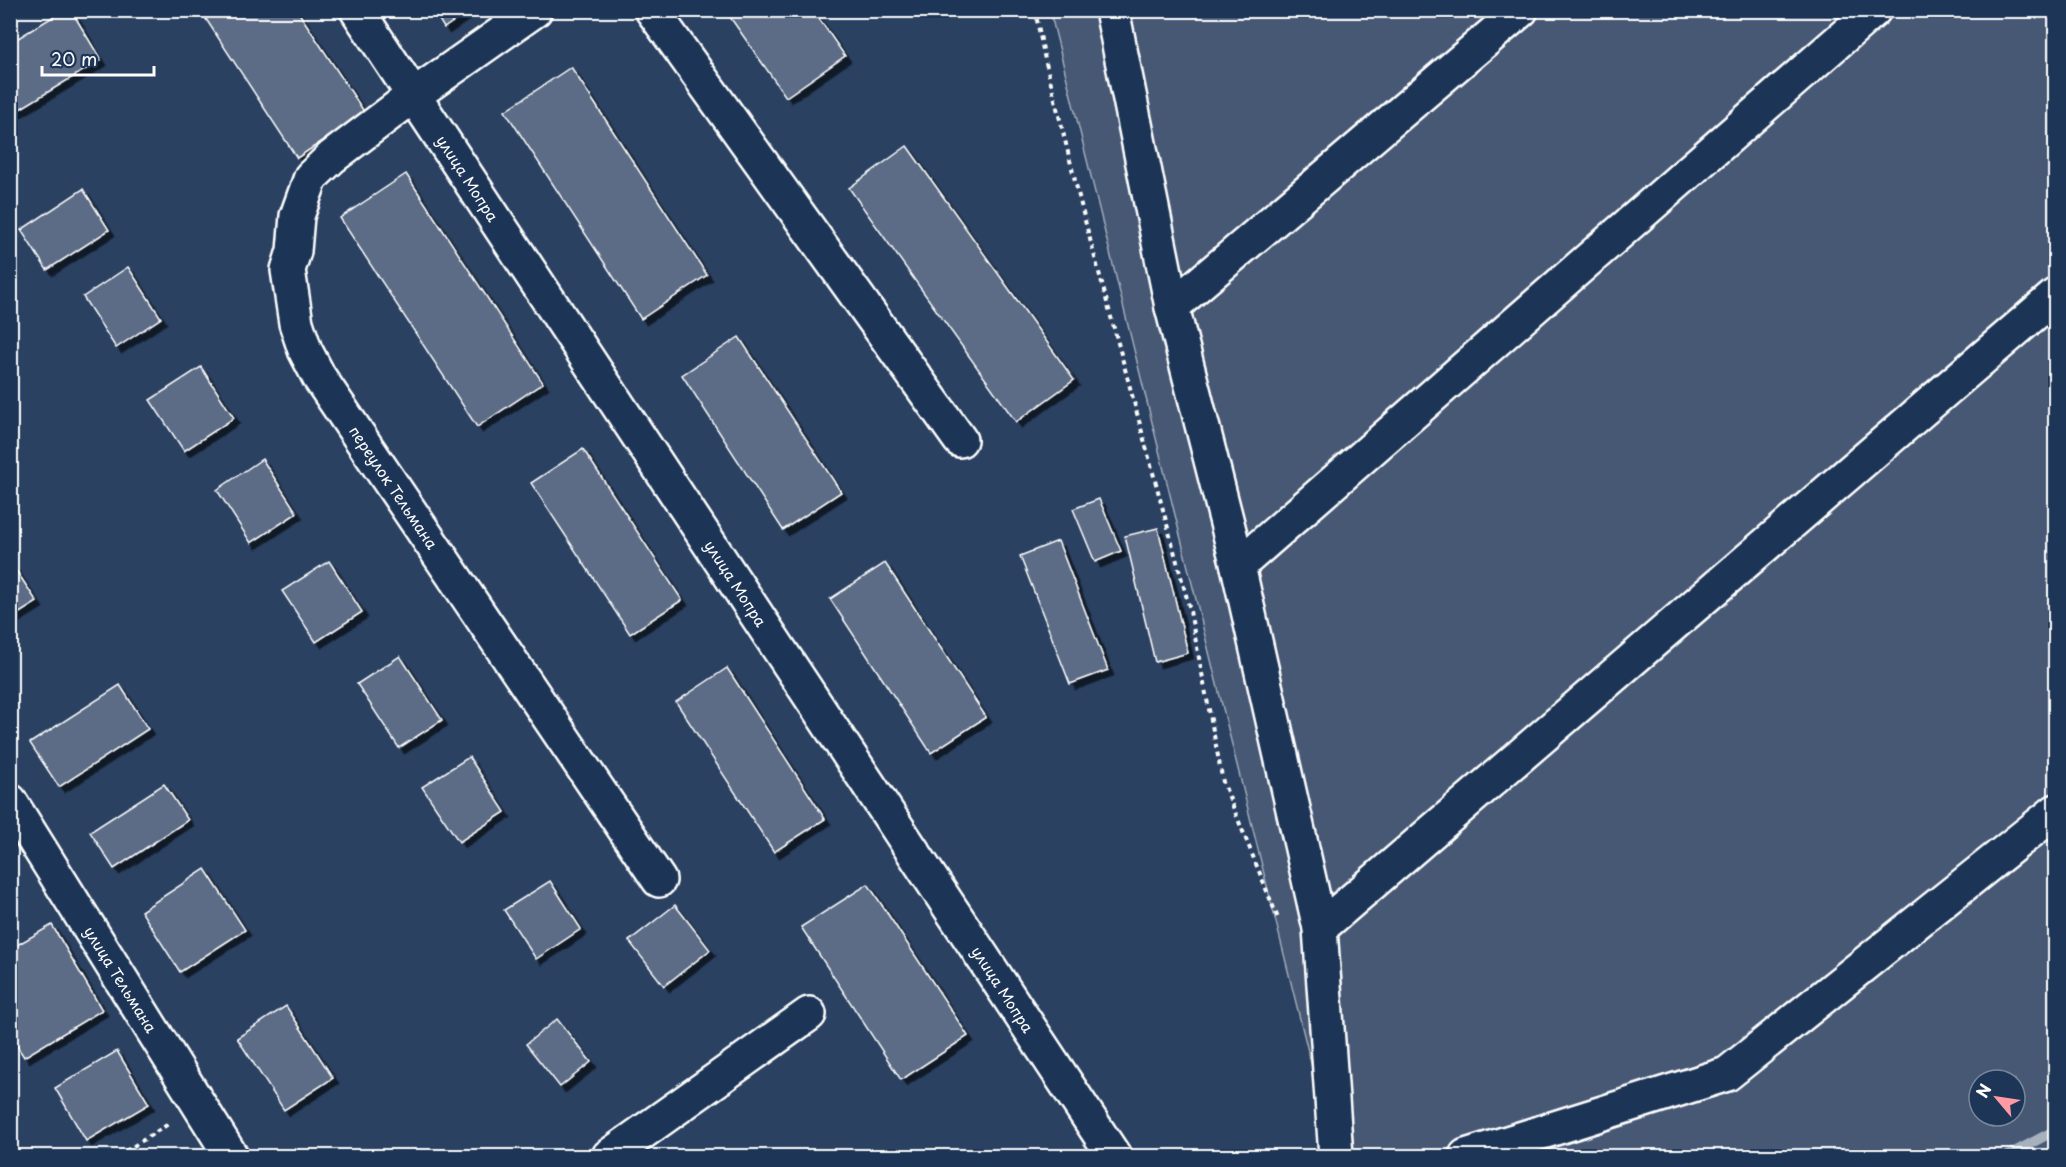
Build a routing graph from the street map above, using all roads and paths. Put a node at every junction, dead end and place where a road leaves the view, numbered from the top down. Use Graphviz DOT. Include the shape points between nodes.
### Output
graph roads {
  1 [pos="357,10"];
  2 [pos="535,10"];
  3 [pos="652,10"];
  4 [pos="1035,10"];
  5 [pos="1112,10"];
  6 [pos="1521,10"];
  7 [pos="1874,10"];
  8 [pos="414,95"];
  9 [pos="2055,295"];
  10 [pos="1172,307"];
  11 [pos="960,440"];
  12 [pos="1238,566"];
  13 [pos="10,801"];
  14 [pos="2055,811"];
  15 [pos="659,880"];
  16 [pos="1280,924"];
  17 [pos="1320,928"];
  18 [pos="809,1014"];
  19 [pos="200,1105"];
  20 [pos="118,1156"];
  21 [pos="231,1156"];
  22 [pos="609,1156"];
  23 [pos="1114,1156"];
  24 [pos="1336,1156"];
  25 [pos="1466,1156"];
  1 -- 8 [label="street, улица Мопра"];
  2 -- 8 [label="street, переулок Тельмана"];
  3 -- 11 [label="street"];
  4 -- 16 [label="path" via="1084,217 1189,606 1223,782"];
  5 -- 10 [label="street"];
  6 -- 10 [label="street"];
  7 -- 12 [label="street"];
  8 -- 15 [label="street, переулок Тельмана" via="311,177 297,216 288,270 296,323 319,377"];
  8 -- 23 [label="street, улица Мопра"];
  9 -- 17 [label="street"];
  10 -- 12 [label="street"];
  12 -- 17 [label="street"];
  13 -- 19 [label="street, улица Тельмана"];
  14 -- 25 [label="street" via="1727,1074"];
  17 -- 24 [label="street"];
  18 -- 22 [label="street"];
  19 -- 20 [label="path"];
  19 -- 21 [label="street, улица Тельмана"];
}
